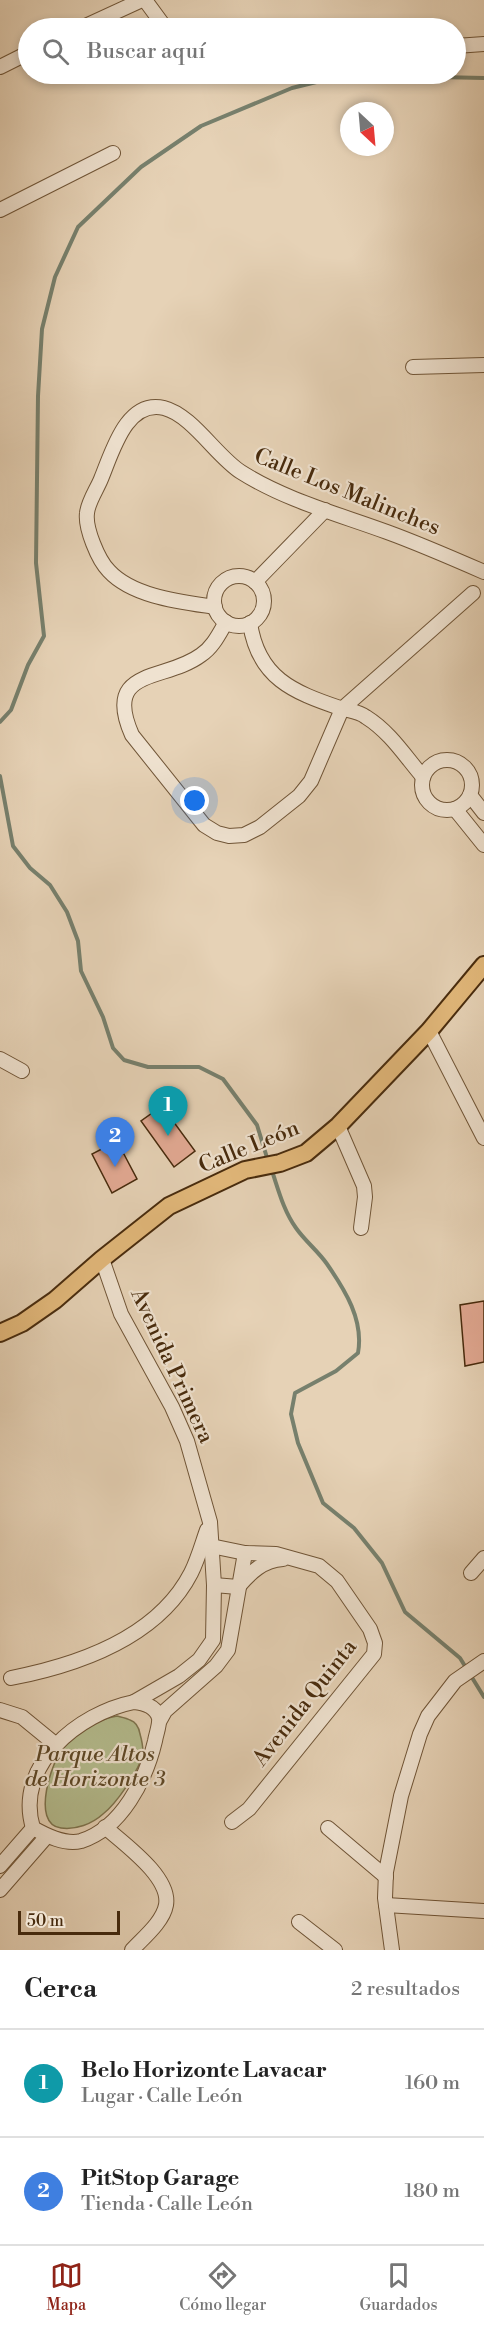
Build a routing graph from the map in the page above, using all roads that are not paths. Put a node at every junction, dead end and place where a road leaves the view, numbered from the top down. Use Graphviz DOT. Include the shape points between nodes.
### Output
graph roads {
  1 [pos="144,0"];
  2 [pos="104,18"];
  3 [pos="158,18"];
  4 [pos="484,44"];
  5 [pos="466,45"];
  6 [pos="18,58"];
  7 [pos="0,66"];
  8 [pos="113,153"];
  9 [pos="0,210"];
  10 [pos="484,365"];
  11 [pos="413,367"];
  12 [pos="325,510"];
  13 [pos="484,572"];
  14 [pos="255,582"];
  15 [pos="473,593"];
  16 [pos="215,607"];
  17 [pos="226,622"];
  18 [pos="250,623"];
  19 [pos="342,709"];
  20 [pos="477,773"];
  21 [pos="423,777"];
  22 [pos="470,795"];
  23 [pos="455,809"];
  24 [pos="484,813"];
  25 [pos="484,845"];
  26 [pos="484,965"];
  27 [pos="429,1031"];
  28 [pos="0,1059"];
  29 [pos="22,1071"];
  30 [pos="338,1126"];
  31 [pos="484,1138"];
  32 [pos="361,1228"];
  33 [pos="102,1259"];
  34 [pos="0,1334"];
  35 [pos="210,1522"];
  36 [pos="211,1546"];
  37 [pos="245,1553"];
  38 [pos="484,1558"];
  39 [pos="296,1559"];
  40 [pos="471,1572"];
  41 [pos="214,1585"];
  42 [pos="238,1587"];
  43 [pos="480,1663"];
  44 [pos="12,1678"];
  45 [pos="134,1702"];
  46 [pos="0,1710"];
  47 [pos="160,1720"];
  48 [pos="55,1744"];
  49 [pos="232,1822"];
  50 [pos="105,1827"];
  51 [pos="33,1828"];
  52 [pos="328,1828"];
  53 [pos="47,1836"];
  54 [pos="0,1866"];
  55 [pos="386,1877"];
  56 [pos="0,1890"];
  57 [pos="386,1905"];
  58 [pos="484,1911"];
  59 [pos="299,1922"];
  60 [pos="132,1950"];
  61 [pos="335,1950"];
  62 [pos="392,1950"];
  1 -- 2 [label="street"];
  1 -- 3 [label="street"];
  4 -- 5 [label="street"];
  6 -- 7 [label="street"];
  8 -- 9 [label="street"];
  10 -- 11 [label="street"];
  12 -- 13 [label="street, Calle Los Malinches"];
  12 -- 14 [label="street"];
  12 -- 16 [label="street, Calle Los Malinches" via="263,485 238,470 180,416 164,408 142,410 128,421 87,513 99,556 109,572 130,586 168,600"];
  14 -- 16 [label="street" via="241,576 226,580 216,591"];
  14 -- 18 [label="street" via="264,604"];
  15 -- 19 [label="street"];
  16 -- 17 [label="street"];
  17 -- 18 [label="street"];
  17 -- 19 [label="street" via="201,655 137,681 128,690 124,703 132,735 204,825 217,833 244,835 299,796 311,781"];
  18 -- 19 [label="street" via="252,638 273,676 284,685"];
  19 -- 21 [label="street" via="364,715 377,724"];
  20 -- 21 [label="street" via="459,762 442,760 427,768"];
  20 -- 22 [label="street"];
  21 -- 23 [label="street" via="422,792 431,805"];
  22 -- 23 [label="street"];
  22 -- 24 [label="street"];
  23 -- 25 [label="street"];
  26 -- 27 [label="main road, Calle León"];
  27 -- 30 [label="main road, Calle León"];
  27 -- 31 [label="street"];
  28 -- 29 [label="street"];
  30 -- 32 [label="street" via="364,1186"];
  30 -- 33 [label="main road, Calle León" via="306,1153 245,1170 170,1206"];
  33 -- 34 [label="main road, Calle León" via="55,1300"];
  33 -- 35 [label="street, Avenida Primera" via="121,1314 187,1441"];
  35 -- 36 [label="street, Avenida Primera"];
  35 -- 44 [label="street" via="192,1571 171,1601 149,1622 113,1645 65,1665"];
  36 -- 37 [label="street, Avenida Quinta"];
  36 -- 41 [label="street, Avenida Primera"];
  37 -- 39 [label="street, Avenida Quinta"];
  37 -- 42 [label="street"];
  38 -- 40 [label="street"];
  39 -- 42 [label="street, Avenida Quinta" via="268,1561"];
  39 -- 49 [label="street, Avenida Quinta" via="319,1566 337,1581 370,1629 374,1654 249,1809"];
  41 -- 42 [label="street"];
  41 -- 45 [label="street, Avenida Primera" via="213,1640 199,1660 166,1685"];
  42 -- 47 [label="street" via="228,1650"];
  43 -- 55 [label="street" via="455,1681 428,1716 420,1734 401,1796"];
  45 -- 47 [label="street" via="145,1703"];
  45 -- 48 [label="street, Avenida Primera" via="94,1715"];
  46 -- 48 [label="street" via="21,1717"];
  47 -- 50 [label="street" via="143,1777 123,1810"];
  48 -- 51 [label="street, Avenida Primera" via="32,1789"];
  50 -- 53 [label="street" via="80,1841"];
  50 -- 60 [label="street" via="158,1876 165,1892 166,1906 157,1922"];
  51 -- 53 [label="street"];
  51 -- 54 [label="street"];
  52 -- 55 [label="street"];
  53 -- 56 [label="street"];
  55 -- 57 [label="street"];
  57 -- 58 [label="street"];
  57 -- 62 [label="street"];
  59 -- 61 [label="street"];
}
